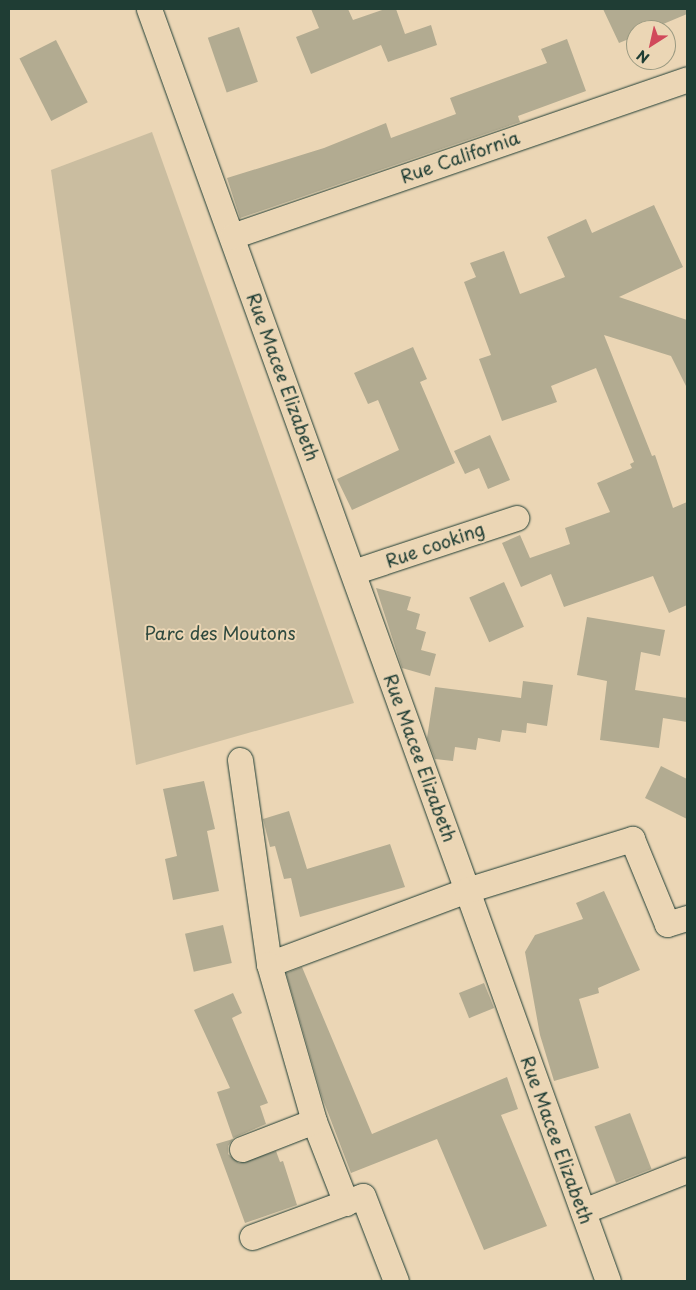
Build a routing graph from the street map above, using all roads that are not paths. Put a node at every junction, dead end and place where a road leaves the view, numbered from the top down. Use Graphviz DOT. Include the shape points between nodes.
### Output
graph roads {
  1 [pos="149,9"];
  2 [pos="687,79"];
  3 [pos="232,236"];
  4 [pos="516,518"];
  5 [pos="353,572"];
  6 [pos="240,760"];
  7 [pos="468,890"];
  8 [pos="687,918"];
  9 [pos="269,964"];
  10 [pos="314,1121"];
  11 [pos="242,1149"];
  12 [pos="687,1170"];
  13 [pos="346,1203"];
  14 [pos="583,1210"];
  15 [pos="252,1237"];
  16 [pos="396,1281"];
  17 [pos="608,1281"];
  1 -- 3 [label="street, Rue Macee Elizabeth"];
  2 -- 3 [label="street, Rue California"];
  3 -- 5 [label="street, Rue Macee Elizabeth"];
  4 -- 5 [label="street, Rue cooking"];
  5 -- 7 [label="street, Rue Macee Elizabeth"];
  6 -- 9 [label="street"];
  7 -- 8 [label="street" via="632,839 667,924"];
  7 -- 9 [label="street"];
  7 -- 14 [label="street, Rue Macee Elizabeth"];
  9 -- 10 [label="street"];
  10 -- 11 [label="street"];
  10 -- 13 [label="street"];
  12 -- 14 [label="street"];
  13 -- 15 [label="street"];
  13 -- 16 [label="street" via="363,1196"];
  14 -- 17 [label="street, Rue Macee Elizabeth"];
}
